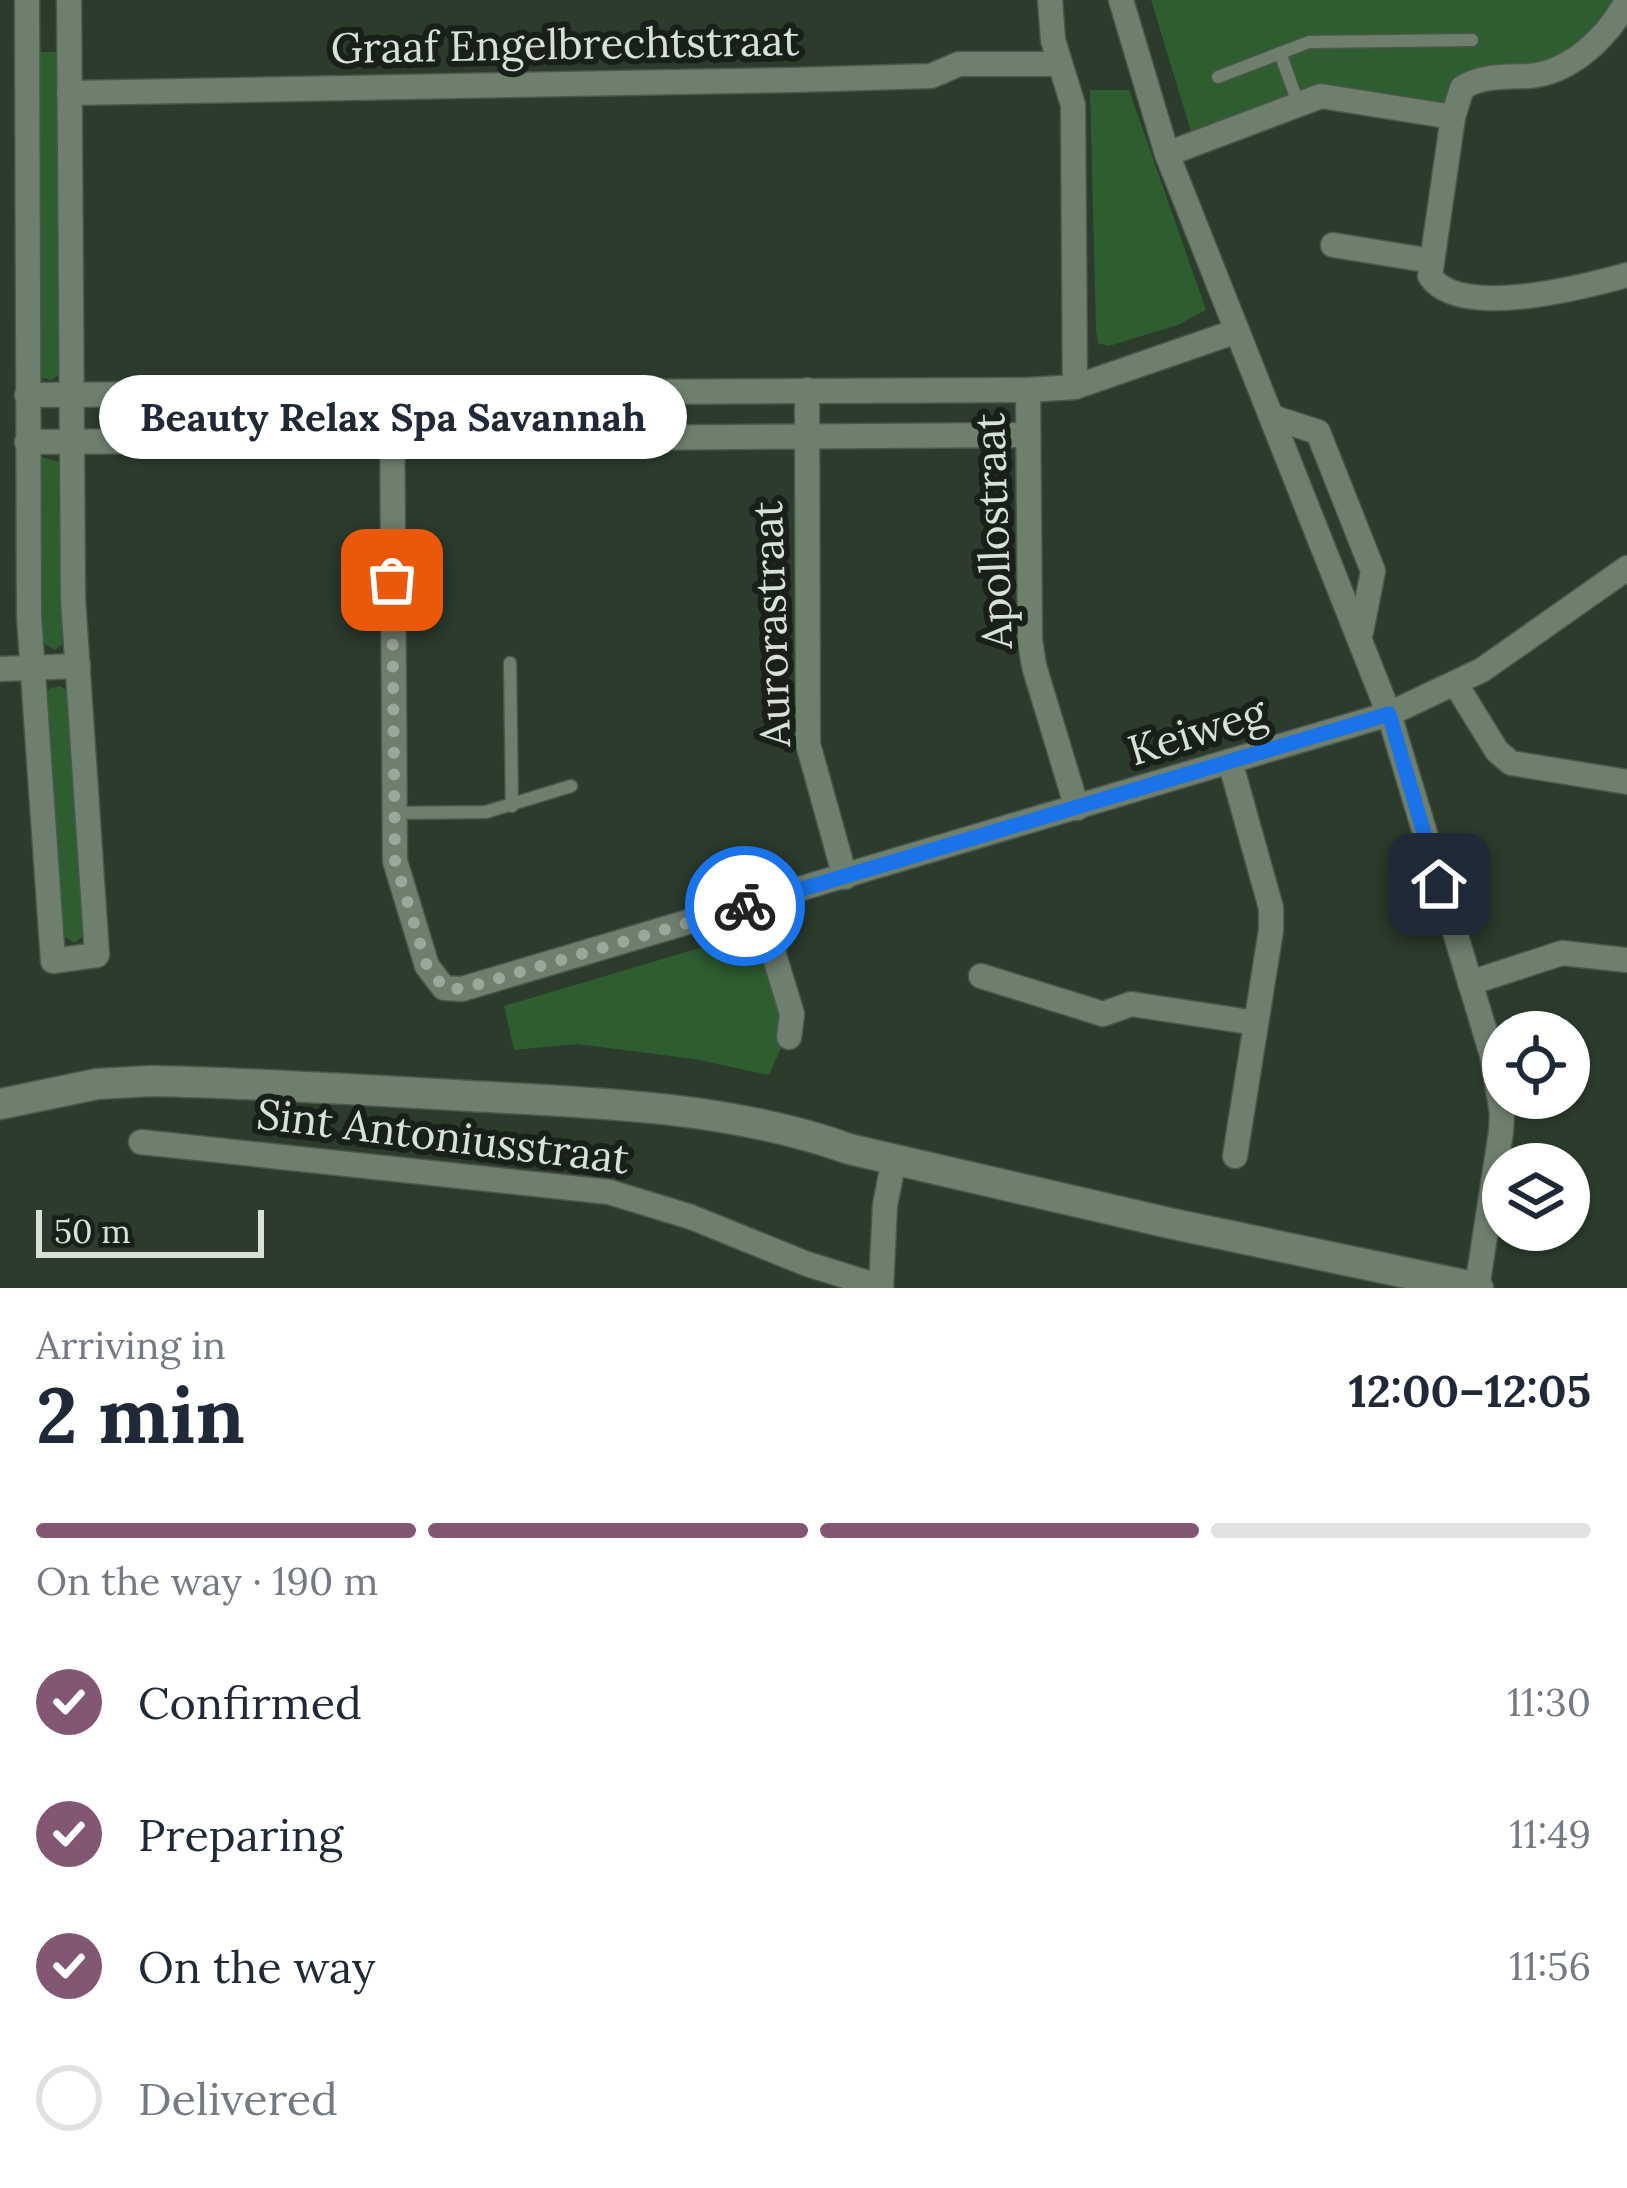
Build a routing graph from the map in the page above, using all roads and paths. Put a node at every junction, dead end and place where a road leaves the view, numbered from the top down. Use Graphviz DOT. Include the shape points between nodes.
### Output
graph roads {
  1 [pos="27,0"];
  2 [pos="70,0"];
  3 [pos="1050,0"];
  4 [pos="1121,0"];
  5 [pos="1627,2"];
  6 [pos="1472,40"];
  7 [pos="1280,53"];
  8 [pos="1059,64"];
  9 [pos="1218,77"];
  10 [pos="69,92"];
  11 [pos="1298,105"];
  12 [pos="1453,117"];
  13 [pos="1167,154"];
  14 [pos="1333,245"];
  15 [pos="1432,261"];
  16 [pos="1627,275"];
  17 [pos="1237,331"];
  18 [pos="1075,387"];
  19 [pos="808,390"];
  20 [pos="1028,390"];
  21 [pos="392,393"];
  22 [pos="70,394"];
  23 [pos="27,395"];
  24 [pos="1275,418"];
  25 [pos="1028,436"];
  26 [pos="806,437"];
  27 [pos="391,439"];
  28 [pos="70,441"];
  29 [pos="27,442"];
  30 [pos="1627,568"];
  31 [pos="1361,634"];
  32 [pos="510,663"];
  33 [pos="78,666"];
  34 [pos="0,668"];
  35 [pos="33,669"];
  36 [pos="1455,683"];
  37 [pos="1389,714"];
  38 [pos="1230,761"];
  39 [pos="1627,782"];
  40 [pos="572,786"];
  41 [pos="512,806"];
  42 [pos="1077,808"];
  43 [pos="394,813"];
  44 [pos="845,877"];
  45 [pos="758,902"];
  46 [pos="1627,960"];
  47 [pos="981,976"];
  48 [pos="1470,983"];
  49 [pos="1256,1023"];
  50 [pos="789,1037"];
  51 [pos="0,1104"];
  52 [pos="141,1142"];
  53 [pos="1235,1156"];
  54 [pos="894,1160"];
  55 [pos="880,1287"];
  56 [pos="1478,1288"];
  1 -- 23 [label="street"];
  2 -- 10 [label="street"];
  3 -- 8 [label="street"];
  4 -- 13 [label="street"];
  5 -- 12 [label="street" via="1594,46 1563,65 1472,81"];
  6 -- 7 [label="lane" via="1309,42"];
  7 -- 9 [label="lane"];
  7 -- 11 [label="lane"];
  8 -- 10 [label="street, Graaf Engelbrechtstraat" via="792,80"];
  8 -- 18 [label="street" via="1073,105"];
  10 -- 22 [label="street"];
  11 -- 12 [label="street" via="1321,96"];
  11 -- 13 [label="street"];
  12 -- 15 [label="street"];
  13 -- 17 [label="street"];
  14 -- 15 [label="street"];
  15 -- 16 [label="street" via="1430,276 1450,294 1514,297"];
  17 -- 18 [label="street"];
  17 -- 24 [label="street"];
  18 -- 20 [label="street"];
  19 -- 20 [label="street"];
  19 -- 21 [label="street"];
  19 -- 26 [label="street, Aurorastraat"];
  20 -- 25 [label="street, Apollostraat"];
  21 -- 22 [label="street"];
  21 -- 27 [label="street"];
  22 -- 23 [label="street"];
  22 -- 28 [label="street"];
  23 -- 29 [label="street"];
  24 -- 31 [label="street"];
  24 -- 31 [label="street" via="1318,432 1373,571"];
  25 -- 26 [label="street"];
  25 -- 42 [label="street, Apollostraat" via="1030,640"];
  26 -- 27 [label="street"];
  26 -- 44 [label="street, Aurorastraat" via="808,744"];
  27 -- 28 [label="street"];
  27 -- 43 [label="street"];
  28 -- 29 [label="street"];
  28 -- 33 [label="street"];
  29 -- 35 [label="street"];
  30 -- 36 [label="street, Keiweg"];
  31 -- 37 [label="street"];
  32 -- 41 [label="lane"];
  33 -- 35 [label="street"];
  33 -- 35 [label="street" via="98,955 53,961"];
  34 -- 35 [label="street"];
  36 -- 37 [label="street, Keiweg"];
  36 -- 39 [label="street" via="1511,763"];
  37 -- 38 [label="street, Keiweg"];
  37 -- 48 [label="street"];
  38 -- 42 [label="street, Keiweg"];
  38 -- 49 [label="street" via="1271,908"];
  40 -- 41 [label="lane"];
  41 -- 43 [label="lane"];
  42 -- 44 [label="street, Keiweg"];
  43 -- 45 [label="street, Keiweg" via="395,861 427,966 444,988"];
  44 -- 45 [label="street, Keiweg"];
  45 -- 50 [label="street" via="792,1013"];
  46 -- 48 [label="street" via="1562,953"];
  47 -- 49 [label="street" via="1102,1014 1131,1004"];
  48 -- 56 [label="street" via="1502,1113"];
  49 -- 53 [label="street"];
  51 -- 54 [label="main road, Sint Antoniusstraat" via="97,1084 201,1082 632,1106 724,1118"];
  52 -- 55 [label="street, Sint Antoniusstraat" via="609,1192"];
  54 -- 55 [label="street, Sint Antoniusstraat"];
  54 -- 56 [label="main road, Sint Antoniusstraat"];
}
